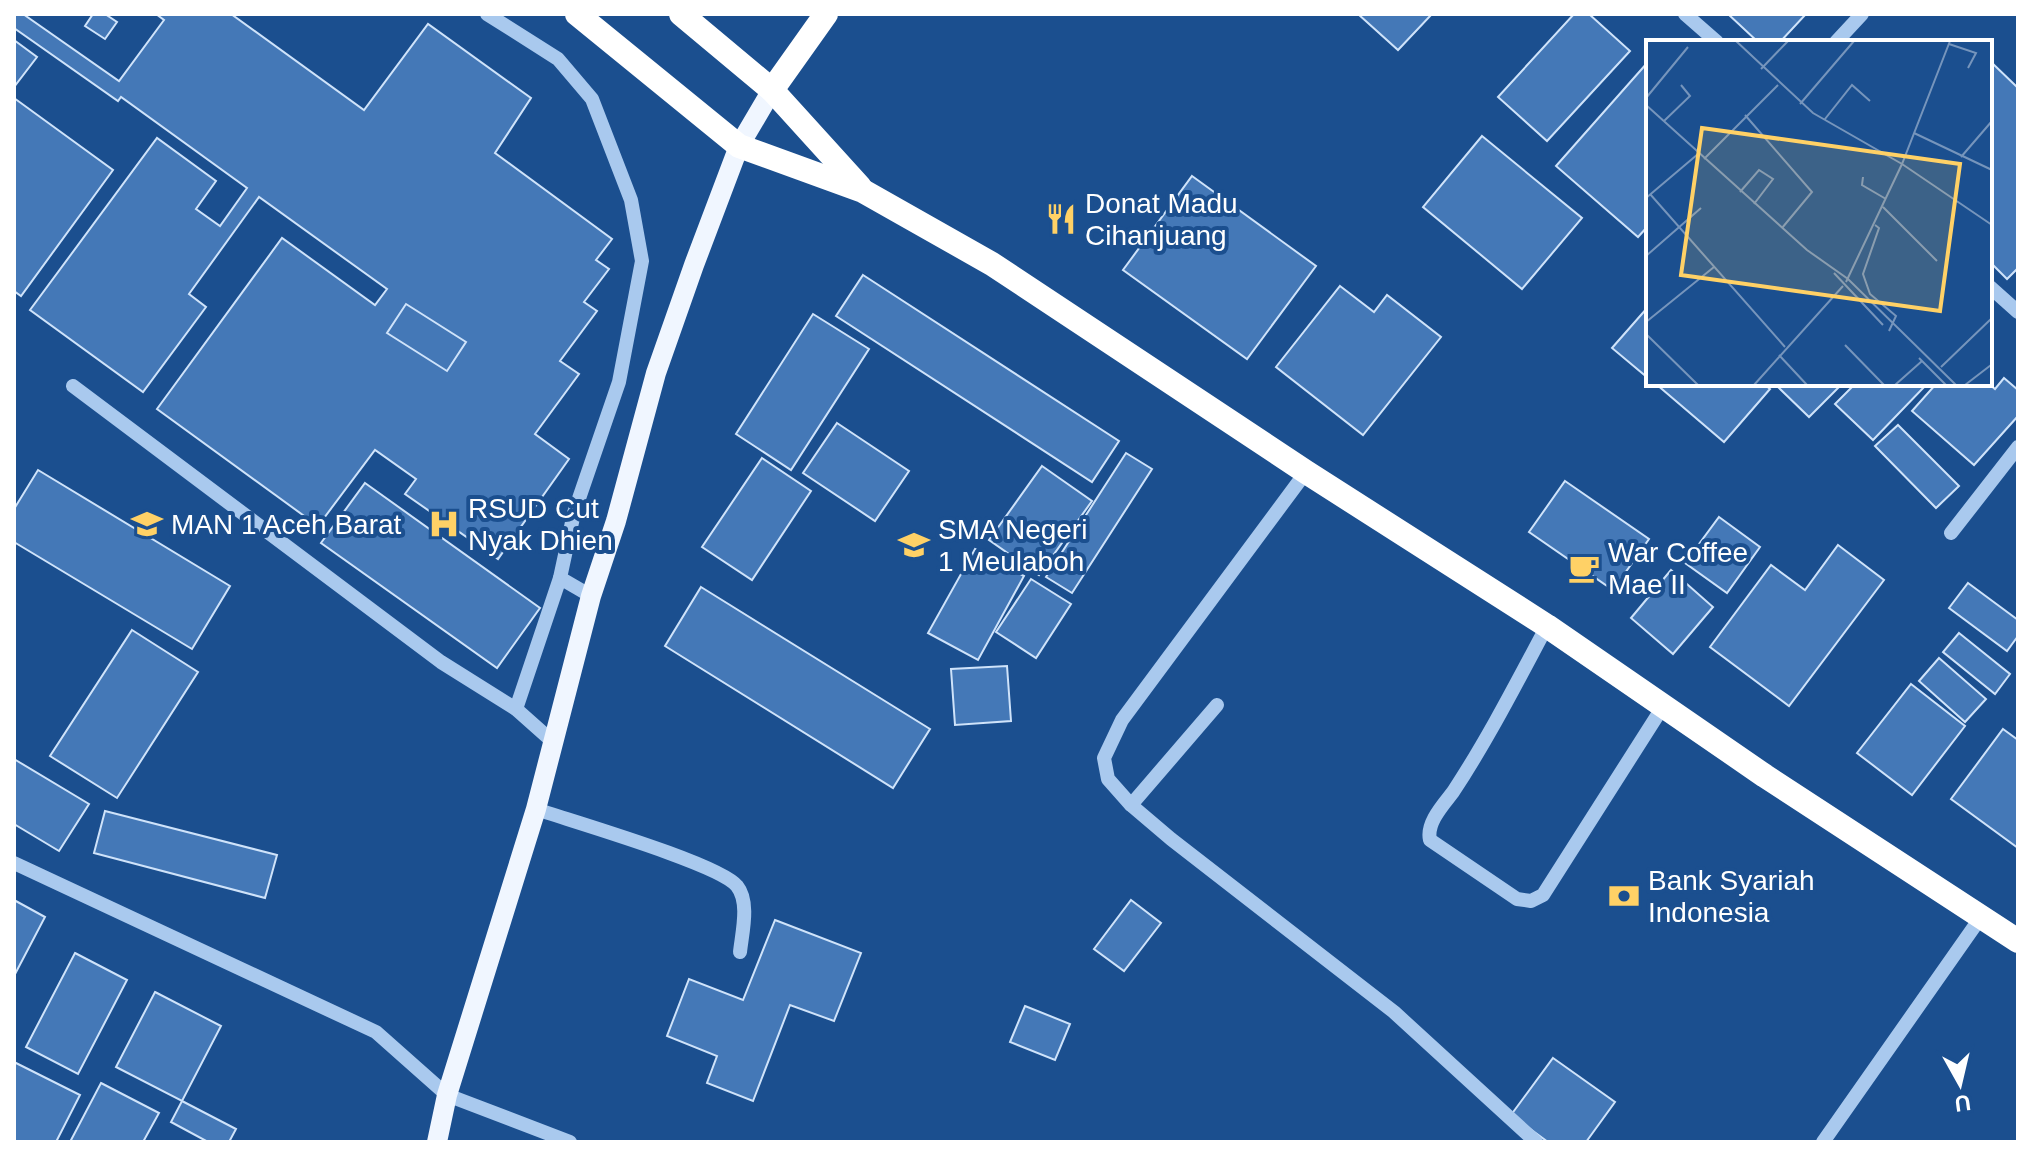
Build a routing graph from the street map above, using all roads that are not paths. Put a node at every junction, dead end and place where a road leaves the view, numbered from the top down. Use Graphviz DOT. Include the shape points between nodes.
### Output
graph roads {
  1 [pos="487,14"];
  2 [pos="577,14"];
  3 [pos="681,14"];
  4 [pos="826,14"];
  5 [pos="1685,14"];
  6 [pos="1862,14"];
  7 [pos="1715,40"];
  8 [pos="1838,40"];
  9 [pos="772,90"];
  10 [pos="739,146"];
  11 [pos="863,191"];
  12 [pos="1992,289"];
  13 [pos="2018,312"];
  14 [pos="73,386"];
  15 [pos="2018,447"];
  16 [pos="1306,472"];
  17 [pos="1951,533"];
  18 [pos="560,578"];
  19 [pos="591,596"];
  20 [pos="1547,626"];
  21 [pos="1217,705"];
  22 [pos="1664,705"];
  23 [pos="516,709"];
  24 [pos="552,741"];
  25 [pos="1131,805"];
  26 [pos="536,809"];
  27 [pos="14,863"];
  28 [pos="1981,917"];
  29 [pos="2018,941"];
  30 [pos="740,952"];
  31 [pos="447,1095"];
  32 [pos="437,1142"];
  33 [pos="570,1142"];
  34 [pos="1536,1142"];
  35 [pos="1823,1142"];
  1 -- 18 [label="street" via="558,59 592,99 631,200 642,261 619,382 574,513"];
  2 -- 10 [label="highway"];
  3 -- 9 [label="highway"];
  4 -- 9 [label="highway"];
  5 -- 7 [label="street"];
  6 -- 8 [label="street"];
  9 -- 10 [label="main road"];
  9 -- 11 [label="highway"];
  10 -- 11 [label="highway"];
  10 -- 19 [label="main road" via="656,373"];
  11 -- 16 [label="highway" via="992,264"];
  12 -- 13 [label="street"];
  14 -- 23 [label="street" via="441,662"];
  15 -- 17 [label="street"];
  16 -- 20 [label="highway"];
  16 -- 25 [label="street" via="1122,720 1104,758 1108,779"];
  18 -- 19 [label="street"];
  18 -- 23 [label="street"];
  19 -- 24 [label="main road"];
  20 -- 22 [label="highway"];
  20 -- 22 [label="street" via="1476,758 1428,833 1430,840 1517,899 1531,901 1543,895"];
  21 -- 25 [label="street"];
  22 -- 28 [label="highway"];
  23 -- 24 [label="street"];
  24 -- 26 [label="main road"];
  25 -- 34 [label="street" via="1394,1012"];
  26 -- 30 [label="street" via="711,869 737,886 744,906"];
  26 -- 31 [label="main road"];
  27 -- 31 [label="street" via="376,1032"];
  28 -- 29 [label="highway"];
  28 -- 35 [label="street"];
  31 -- 32 [label="main road"];
  31 -- 33 [label="street"];
}
